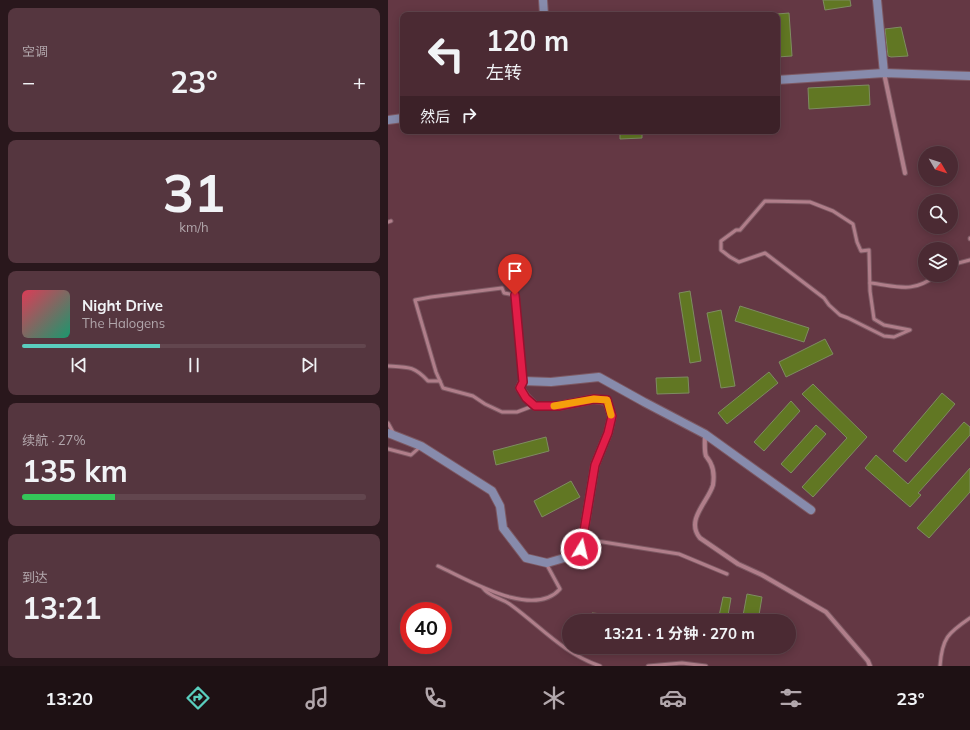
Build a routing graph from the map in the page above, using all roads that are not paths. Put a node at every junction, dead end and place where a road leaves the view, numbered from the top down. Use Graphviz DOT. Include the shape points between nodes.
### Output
graph roads {
  1 [pos="543,0"];
  2 [pos="877,0"];
  3 [pos="544,12"];
  4 [pos="884,73"];
  5 [pos="970,76"];
  6 [pos="780,80"];
  7 [pos="400,118"];
  8 [pos="388,120"];
  9 [pos="905,173"];
  10 [pos="970,260"];
  11 [pos="958,263"];
  12 [pos="927,282"];
  13 [pos="870,283"];
  14 [pos="388,366"];
  15 [pos="440,381"];
  16 [pos="523,382"];
  17 [pos="535,406"];
  18 [pos="388,423"];
  19 [pos="391,434"];
  20 [pos="705,434"];
  21 [pos="421,446"];
  22 [pos="388,449"];
  23 [pos="811,510"];
  24 [pos="583,539"];
  25 [pos="547,563"];
  26 [pos="438,566"];
  27 [pos="727,574"];
  28 [pos="483,588"];
  29 [pos="970,618"];
  30 [pos="600,666"];
  31 [pos="648,666"];
  32 [pos="706,666"];
  33 [pos="870,666"];
  34 [pos="940,666"];
  1 -- 3 [label="street"];
  2 -- 4 [label="street"];
  4 -- 5 [label="street"];
  4 -- 6 [label="street"];
  4 -- 9 [label="street"];
  7 -- 8 [label="street"];
  10 -- 11 [label="lane"];
  12 -- 13 [label="lane" via="909,288"];
  13 -- 13 [label="lane" via="874,319 884,325 910,330 894,337 884,336 840,315 824,298 765,253 739,262 721,250 722,241 736,230 740,230 765,201 810,202 833,210 854,224 861,250 869,250"];
  14 -- 15 [label="lane" via="406,367 419,372 428,381"];
  15 -- 16 [label="lane" via="415,300 502,288 504,293 515,295"];
  15 -- 17 [label="lane" via="443,388 473,396 502,412 517,412"];
  16 -- 17 [label="street" via="520,388"];
  16 -- 20 [label="street" via="599,377"];
  17 -- 24 [label="street" via="559,406 594,399 607,400 612,416 595,465"];
  18 -- 19 [label="lane"];
  19 -- 21 [label="street"];
  20 -- 23 [label="street"];
  20 -- 33 [label="street" via="706,455 712,464 714,475 712,486 695,520 696,534 738,564 826,612"];
  21 -- 22 [label="lane" via="411,455"];
  21 -- 25 [label="street" via="492,491 500,506 503,528 526,558"];
  24 -- 25 [label="street" via="581,549 571,556"];
  24 -- 27 [label="lane" via="679,554"];
  25 -- 28 [label="lane" via="560,589 555,594 538,600 524,599"];
  26 -- 28 [label="lane"];
  28 -- 30 [label="lane" via="486,593 510,604 568,651"];
  29 -- 34 [label="lane" via="953,629 944,642"];
  31 -- 32 [label="lane" via="682,663"];
}
